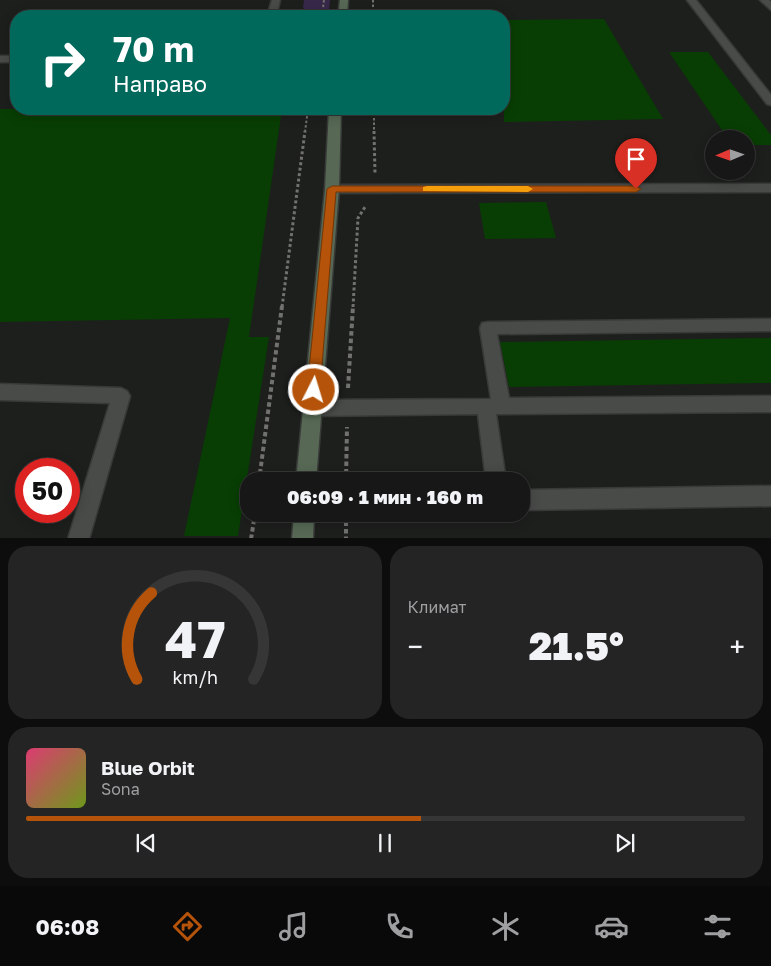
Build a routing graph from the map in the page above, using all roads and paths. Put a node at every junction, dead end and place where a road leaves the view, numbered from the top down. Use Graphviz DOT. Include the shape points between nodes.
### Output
graph roads {
  1 [pos="691,0"];
  2 [pos="764,0"];
  3 [pos="771,7"];
  4 [pos="771,102"];
  5 [pos="307,115"];
  6 [pos="335,115"];
  7 [pos="374,115"];
  8 [pos="771,188"];
  9 [pos="332,189"];
  10 [pos="375,189"];
  11 [pos="771,325"];
  12 [pos="0,392"];
  13 [pos="771,404"];
  14 [pos="494,406"];
  15 [pos="312,408"];
  16 [pos="347,409"];
  17 [pos="260,472"];
  18 [pos="307,472"];
  19 [pos="346,472"];
  20 [pos="496,472"];
  21 [pos="771,496"];
  22 [pos="530,500"];
  23 [pos="253,522"];
  24 [pos="303,522"];
  25 [pos="346,522"];
  26 [pos="78,538"];
  27 [pos="251,538"];
  28 [pos="302,538"];
  29 [pos="346,538"];
  1 -- 4 [label="lane"];
  2 -- 3 [label="lane"];
  5 -- 17 [label="path"];
  6 -- 9 [label="main road"];
  7 -- 10 [label="path"];
  8 -- 10 [label="lane"];
  9 -- 10 [label="lane"];
  9 -- 15 [label="main road"];
  10 -- 16 [label="path" via="358,218"];
  11 -- 14 [label="lane" via="488,328"];
  12 -- 26 [label="lane" via="120,396"];
  13 -- 14 [label="lane"];
  14 -- 16 [label="lane"];
  14 -- 20 [label="lane"];
  15 -- 16 [label="lane"];
  15 -- 18 [label="main road"];
  16 -- 19 [label="path"];
  21 -- 22 [label="lane"];
  23 -- 27 [label="path"];
  24 -- 28 [label="main road"];
  25 -- 29 [label="path"];
}
